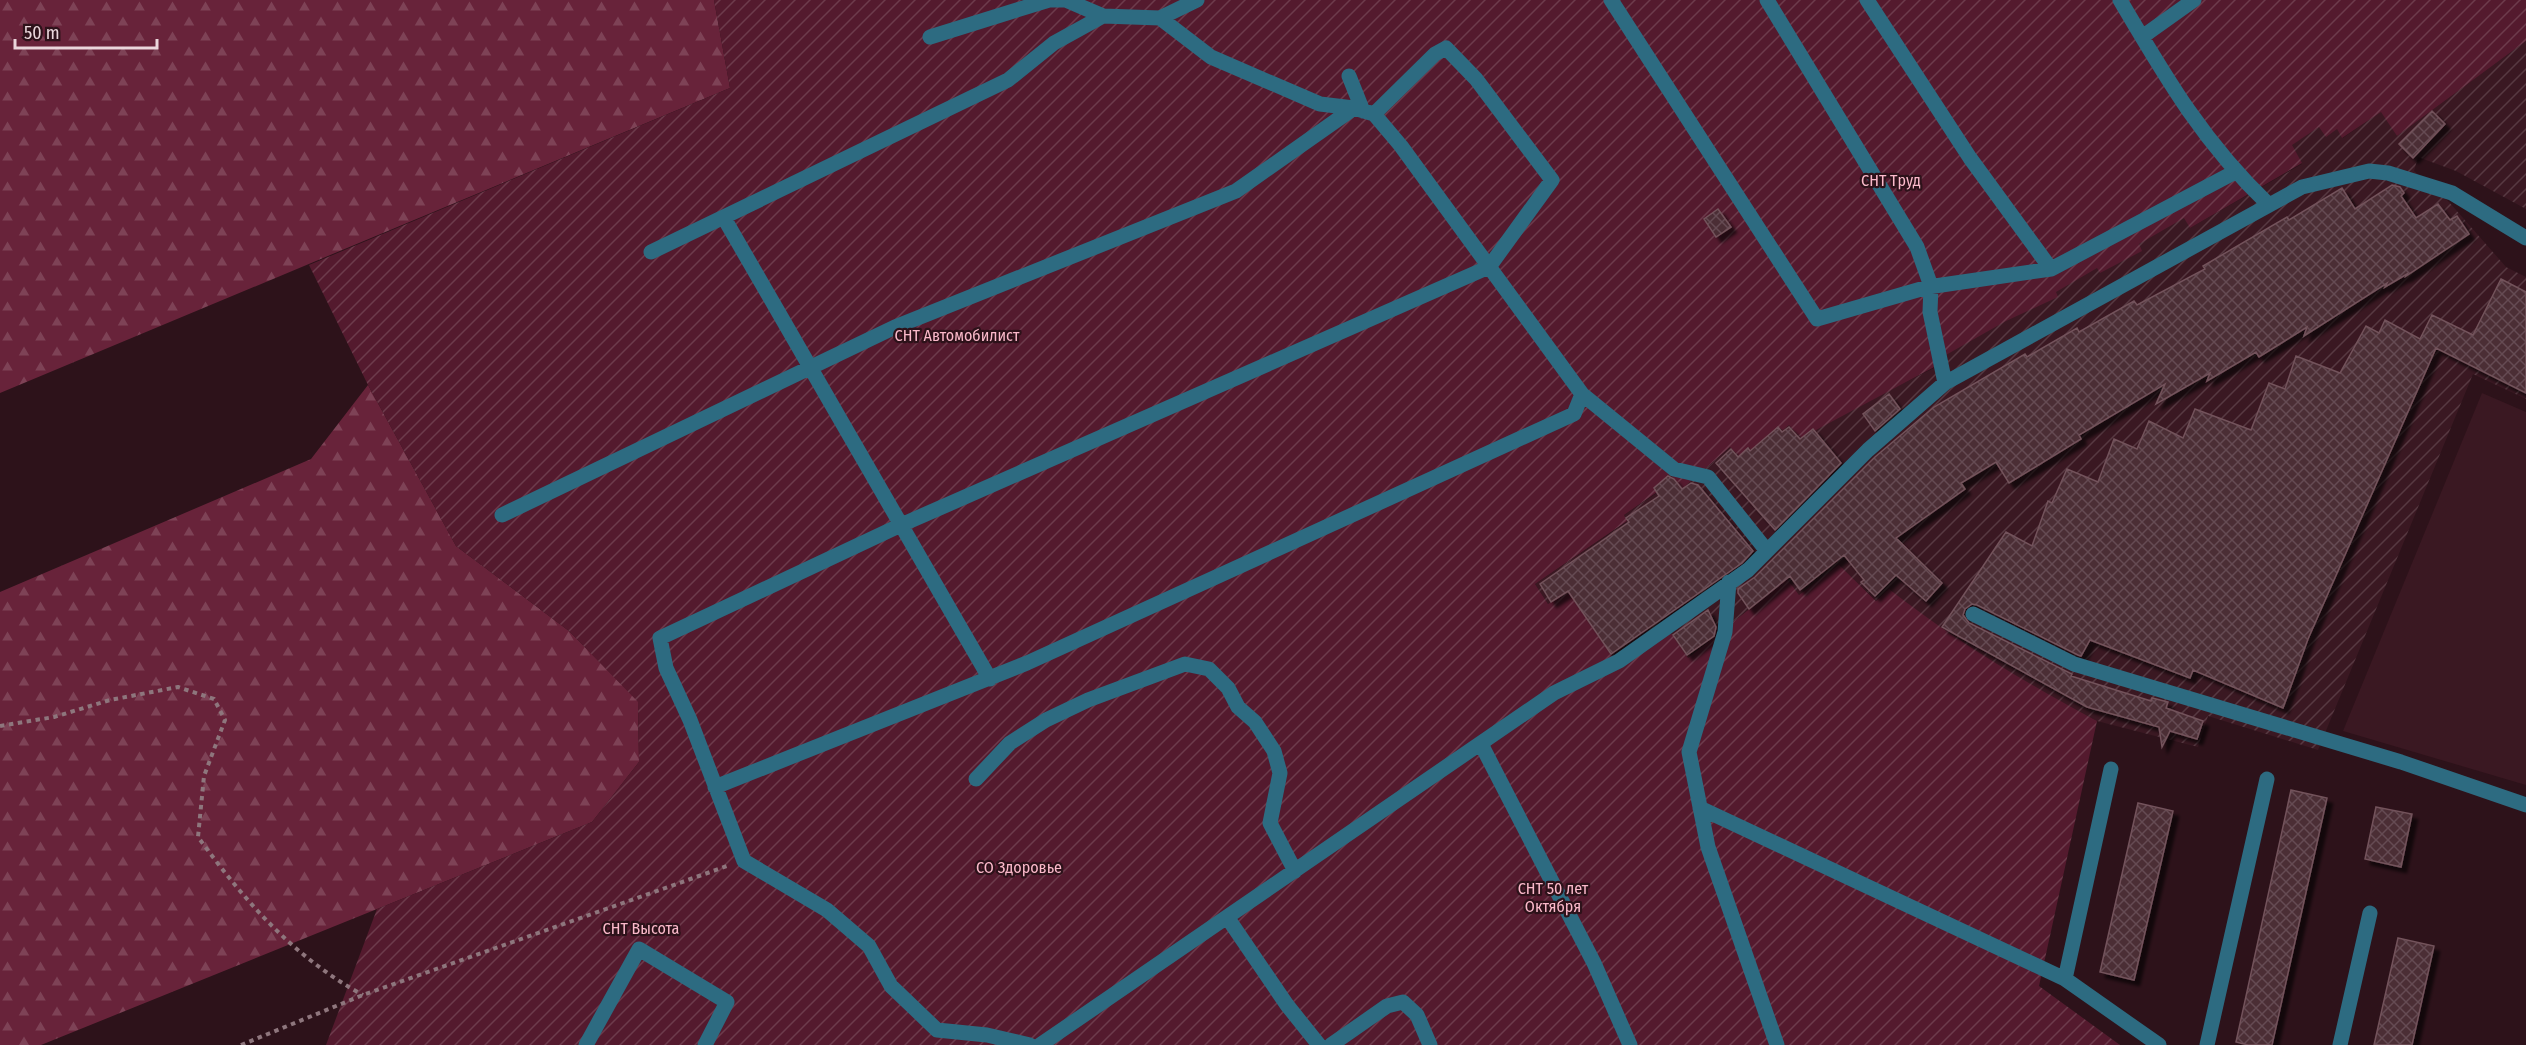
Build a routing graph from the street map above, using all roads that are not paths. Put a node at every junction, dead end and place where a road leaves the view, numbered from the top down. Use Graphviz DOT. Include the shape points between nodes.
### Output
graph roads {
  1 [pos="1197,0"];
  2 [pos="1611,0"];
  3 [pos="1767,0"];
  4 [pos="1867,0"];
  5 [pos="2120,0"];
  6 [pos="2194,0"];
  7 [pos="1103,16"];
  8 [pos="1160,18"];
  9 [pos="930,37"];
  10 [pos="2142,37"];
  11 [pos="1349,76"];
  12 [pos="1364,111"];
  13 [pos="2235,172"];
  14 [pos="2269,205"];
  15 [pos="724,218"];
  16 [pos="2526,238"];
  17 [pos="651,252"];
  18 [pos="1489,267"];
  19 [pos="2051,269"];
  20 [pos="1931,286"];
  21 [pos="812,367"];
  22 [pos="1945,383"];
  23 [pos="1582,394"];
  24 [pos="502,515"];
  25 [pos="901,525"];
  26 [pos="1767,551"];
  27 [pos="1730,582"];
  28 [pos="1972,615"];
  29 [pos="990,679"];
  30 [pos="1481,744"];
  31 [pos="2110,769"];
  32 [pos="976,779"];
  33 [pos="2267,779"];
  34 [pos="715,787"];
  35 [pos="2526,805"];
  36 [pos="1700,808"];
  37 [pos="1295,871"];
  38 [pos="2370,913"];
  39 [pos="1227,917"];
  40 [pos="2065,979"];
  41 [pos="586,1045"];
  42 [pos="705,1045"];
  43 [pos="1030,1045"];
  44 [pos="1040,1045"];
  45 [pos="1318,1045"];
  46 [pos="1331,1045"];
  47 [pos="1430,1045"];
  48 [pos="1630,1045"];
  49 [pos="1777,1045"];
  50 [pos="2159,1045"];
  51 [pos="2207,1045"];
  52 [pos="2340,1045"];
  1 -- 8 [label="street"];
  2 -- 20 [label="street" via="1817,319"];
  3 -- 20 [label="street" via="1917,247"];
  4 -- 19 [label="street" via="1970,158"];
  5 -- 10 [label="street"];
  6 -- 10 [label="street"];
  7 -- 8 [label="street"];
  7 -- 9 [label="street" via="1066,0 1049,0"];
  7 -- 15 [label="street" via="1054,43 1008,80"];
  8 -- 12 [label="street" via="1211,57 1320,104"];
  10 -- 13 [label="street" via="2186,111"];
  11 -- 12 [label="street"];
  12 -- 18 [label="street" via="1401,146"];
  12 -- 18 [label="street" via="1446,48 1476,79 1552,180"];
  12 -- 21 [label="street" via="1236,191 895,327"];
  13 -- 14 [label="street"];
  13 -- 19 [label="street"];
  14 -- 16 [label="street" via="2302,187 2369,171 2388,173 2452,193"];
  14 -- 22 [label="street"];
  15 -- 17 [label="street"];
  15 -- 21 [label="street"];
  18 -- 23 [label="street"];
  18 -- 25 [label="street"];
  19 -- 20 [label="street"];
  20 -- 22 [label="street" via="1930,312"];
  21 -- 24 [label="street"];
  21 -- 25 [label="street"];
  22 -- 26 [label="street" via="1868,450"];
  23 -- 26 [label="street" via="1674,469 1708,477"];
  23 -- 29 [label="street" via="1574,414"];
  25 -- 29 [label="street"];
  25 -- 34 [label="street" via="660,638 666,668"];
  26 -- 27 [label="street"];
  27 -- 30 [label="street" via="1619,661 1554,693"];
  27 -- 36 [label="street" via="1725,632 1689,752"];
  28 -- 35 [label="street" via="2074,664 2401,762"];
  29 -- 34 [label="street"];
  30 -- 37 [label="street"];
  30 -- 48 [label="street" via="1594,963"];
  31 -- 40 [label="street"];
  32 -- 37 [label="street" via="1010,743 1088,700 1185,664 1209,669 1228,688 1238,707 1255,722 1274,751 1280,773 1270,823"];
  33 -- 51 [label="street"];
  34 -- 43 [label="street" via="744,861 827,910 868,946 891,986 937,1030 987,1035"];
  36 -- 40 [label="street"];
  36 -- 49 [label="street" via="1708,847"];
  37 -- 39 [label="street"];
  38 -- 52 [label="street"];
  39 -- 44 [label="street"];
  39 -- 45 [label="street"];
  40 -- 50 [label="street"];
  41 -- 42 [label="street" via="639,950 727,1002"];
  46 -- 47 [label="street" via="1387,1006 1403,1002 1417,1015"];
}
